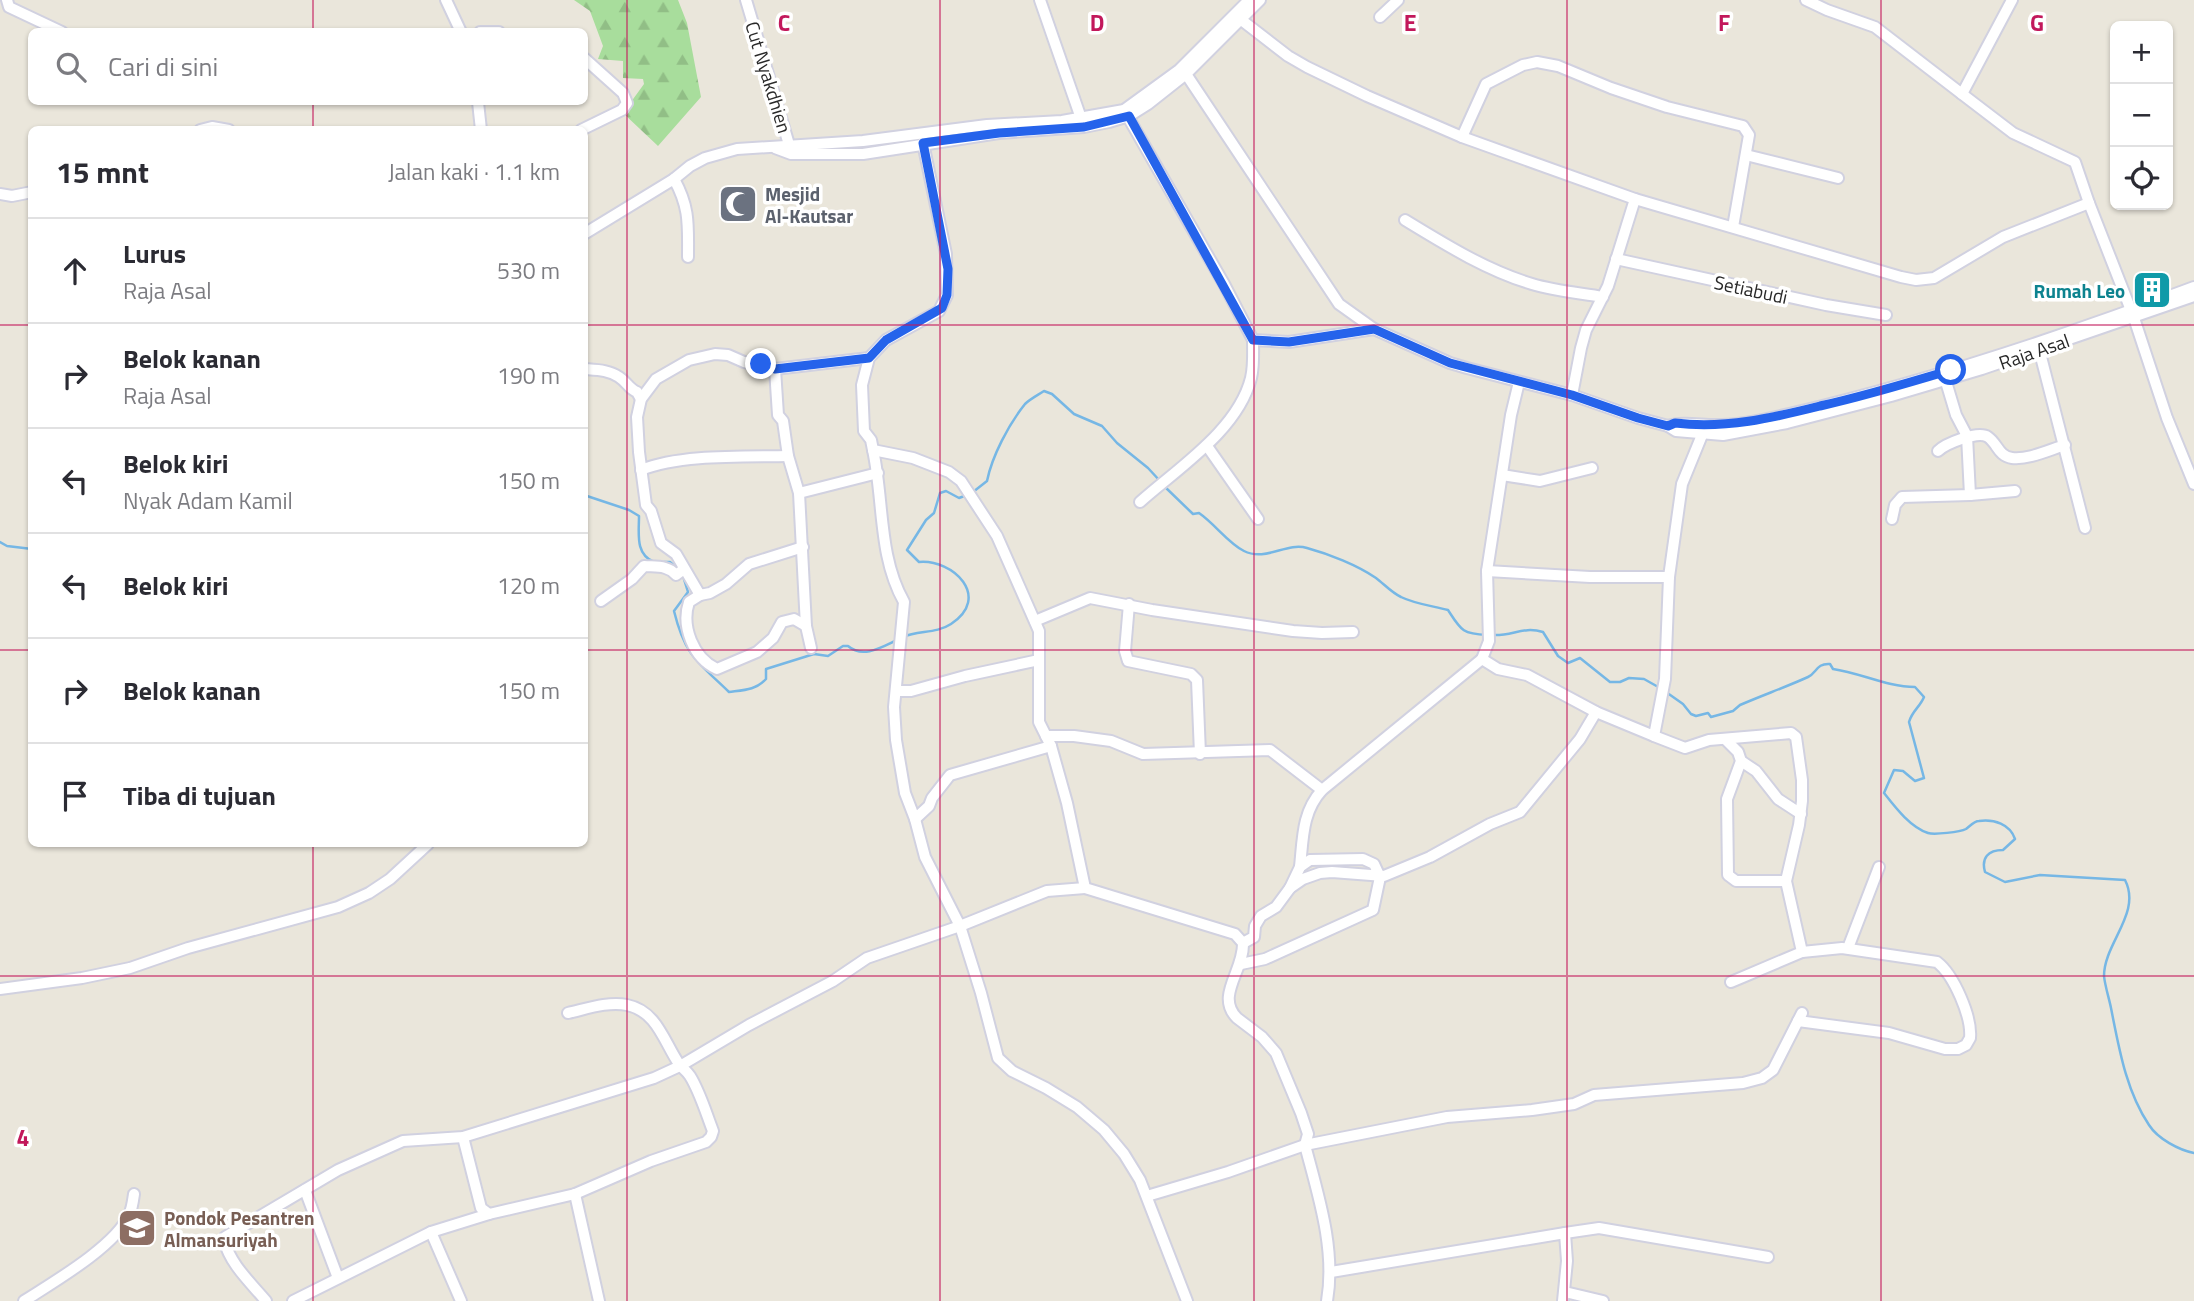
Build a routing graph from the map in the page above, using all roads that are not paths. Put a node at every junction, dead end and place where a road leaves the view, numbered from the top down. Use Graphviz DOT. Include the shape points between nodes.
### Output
graph roads {
  1 [pos="7,0"];
  2 [pos="446,0"];
  3 [pos="746,0"];
  4 [pos="1040,0"];
  5 [pos="1249,0"];
  6 [pos="1260,0"];
  7 [pos="1398,0"];
  8 [pos="1806,0"];
  9 [pos="2012,0"];
  10 [pos="1380,17"];
  11 [pos="1238,18"];
  12 [pos="54,28"];
  13 [pos="459,28"];
  14 [pos="588,62"];
  15 [pos="1186,74"];
  16 [pos="1163,87"];
  17 [pos="1962,94"];
  18 [pos="478,105"];
  19 [pos="1127,113"];
  20 [pos="1082,122"];
  21 [pos="481,126"];
  22 [pos="588,127"];
  23 [pos="1462,137"];
  24 [pos="923,143"];
  25 [pos="790,149"];
  26 [pos="1746,155"];
  27 [pos="1838,178"];
  28 [pos="674,179"];
  29 [pos="28,193"];
  30 [pos="0,194"];
  31 [pos="1635,199"];
  32 [pos="2089,203"];
  33 [pos="1405,220"];
  34 [pos="1733,227"];
  35 [pos="588,232"];
  36 [pos="688,257"];
  37 [pos="1616,259"];
  38 [pos="2194,287"];
  39 [pos="2194,296"];
  40 [pos="1603,297"];
  41 [pos="2132,314"];
  42 [pos="1886,315"];
  43 [pos="1374,329"];
  44 [pos="1253,340"];
  45 [pos="2039,349"];
  46 [pos="869,358"];
  47 [pos="775,369"];
  48 [pos="588,370"];
  49 [pos="1944,376"];
  50 [pos="1519,382"];
  51 [pos="1572,395"];
  52 [pos="640,399"];
  53 [pos="1668,426"];
  54 [pos="1702,435"];
  55 [pos="1967,436"];
  56 [pos="2065,445"];
  57 [pos="1208,446"];
  58 [pos="873,450"];
  59 [pos="1938,450"];
  60 [pos="788,456"];
  61 [pos="1592,468"];
  62 [pos="641,470"];
  63 [pos="878,473"];
  64 [pos="1502,475"];
  65 [pos="2194,484"];
  66 [pos="2015,491"];
  67 [pos="799,493"];
  68 [pos="1970,495"];
  69 [pos="1140,502"];
  70 [pos="1258,519"];
  71 [pos="1892,519"];
  72 [pos="2085,528"];
  73 [pos="803,547"];
  74 [pos="1487,571"];
  75 [pos="680,572"];
  76 [pos="1669,577"];
  77 [pos="700,596"];
  78 [pos="601,601"];
  79 [pos="1129,604"];
  80 [pos="1035,621"];
  81 [pos="806,626"];
  82 [pos="1353,632"];
  83 [pos="811,648"];
  84 [pos="1482,659"];
  85 [pos="1039,660"];
  86 [pos="897,691"];
  87 [pos="1596,712"];
  88 [pos="1654,736"];
  89 [pos="1726,740"];
  90 [pos="1048,741"];
  91 [pos="1200,754"];
  92 [pos="1741,761"];
  93 [pos="1322,790"];
  94 [pos="1801,814"];
  95 [pos="915,818"];
  96 [pos="425,847"];
  97 [pos="1300,867"];
  98 [pos="1880,867"];
  99 [pos="1380,877"];
  100 [pos="1786,881"];
  101 [pos="1085,888"];
  102 [pos="1290,888"];
  103 [pos="960,926"];
  104 [pos="1243,943"];
  105 [pos="1848,948"];
  106 [pos="1802,952"];
  107 [pos="1241,964"];
  108 [pos="1731,982"];
  109 [pos="0,989"];
  110 [pos="568,1013"];
  111 [pos="680,1066"];
  112 [pos="463,1137"];
  113 [pos="1305,1144"];
  114 [pos="305,1190"];
  115 [pos="134,1194"];
  116 [pos="575,1194"];
  117 [pos="1147,1196"];
  118 [pos="489,1214"];
  119 [pos="431,1232"];
  120 [pos="1565,1233"];
  121 [pos="1768,1257"];
  122 [pos="1331,1272"];
  123 [pos="338,1278"];
  124 [pos="1564,1296"];
  125 [pos="24,1301"];
  126 [pos="266,1301"];
  127 [pos="293,1301"];
  128 [pos="461,1301"];
  129 [pos="599,1301"];
  130 [pos="1187,1301"];
  131 [pos="1327,1301"];
  132 [pos="1603,1301"];
  1 -- 12 [label="street" via="9,7"];
  2 -- 13 [label="street"];
  3 -- 25 [label="street, Cut Nyakdhien"];
  4 -- 20 [label="street"];
  5 -- 11 [label="street"];
  6 -- 11 [label="street"];
  7 -- 10 [label="street"];
  8 -- 17 [label="street" via="1874,27"];
  9 -- 17 [label="street"];
  11 -- 15 [label="street"];
  11 -- 16 [label="street"];
  11 -- 23 [label="street" via="1288,56 1334,82"];
  14 -- 22 [label="street" via="628,103"];
  15 -- 16 [label="street"];
  15 -- 43 [label="street, Raja Asal" via="1339,304"];
  16 -- 19 [label="street"];
  17 -- 32 [label="street" via="2013,133 2073,160"];
  18 -- 21 [label="street"];
  19 -- 20 [label="street"];
  19 -- 44 [label="street"];
  20 -- 24 [label="street"];
  20 -- 25 [label="street" via="975,126"];
  23 -- 26 [label="street" via="1486,84 1537,62 1667,107 1744,126 1749,135"];
  23 -- 31 [label="street"];
  24 -- 25 [label="street" via="863,154"];
  24 -- 46 [label="street" via="946,254 947,295 939,311 886,340"];
  25 -- 28 [label="street" via="737,149 705,158"];
  26 -- 27 [label="street"];
  26 -- 34 [label="street"];
  28 -- 35 [label="street"];
  28 -- 36 [label="street" via="687,214"];
  29 -- 30 [label="street"];
  31 -- 34 [label="street"];
  31 -- 37 [label="street"];
  32 -- 34 [label="street" via="2003,237 1926,280 1837,260"];
  32 -- 41 [label="street"];
  33 -- 40 [label="street" via="1468,259 1534,285"];
  37 -- 40 [label="street"];
  37 -- 42 [label="street, Setiabudi"];
  38 -- 41 [label="street, Raja Asal"];
  39 -- 41 [label="street, Raja Asal"];
  40 -- 51 [label="street" via="1586,330"];
  41 -- 45 [label="street, Raja Asal"];
  41 -- 49 [label="street, Raja Asal"];
  41 -- 65 [label="street" via="2166,418"];
  43 -- 44 [label="street" via="1289,342"];
  43 -- 50 [label="street, Raja Asal" via="1450,363"];
  44 -- 57 [label="street" via="1252,375 1244,398"];
  45 -- 49 [label="street, Raja Asal"];
  45 -- 56 [label="street"];
  46 -- 47 [label="street"];
  46 -- 58 [label="street" via="862,398 864,431"];
  47 -- 52 [label="street" via="729,355 701,356 656,379"];
  47 -- 60 [label="street" via="778,415"];
  48 -- 52 [label="street" via="616,375 637,391"];
  49 -- 53 [label="street, Raja Asal" via="1773,417 1728,425"];
  49 -- 54 [label="street, Raja Asal" via="1891,397 1787,423"];
  49 -- 55 [label="street"];
  50 -- 51 [label="street, Raja Asal"];
  50 -- 64 [label="street"];
  51 -- 53 [label="street, Raja Asal"];
  52 -- 62 [label="street"];
  53 -- 54 [label="street, Raja Asal"];
  54 -- 76 [label="street" via="1682,484"];
  55 -- 56 [label="street" via="1985,436 2002,455 2013,458"];
  55 -- 59 [label="street"];
  55 -- 68 [label="street"];
  56 -- 72 [label="street"];
  57 -- 69 [label="street"];
  57 -- 70 [label="street"];
  58 -- 63 [label="street"];
  58 -- 80 [label="street" via="937,466 961,481 997,536"];
  60 -- 62 [label="street" via="655,464"];
  60 -- 67 [label="street"];
  61 -- 64 [label="street" via="1540,481"];
  62 -- 75 [label="street" via="646,505 661,542 676,554"];
  63 -- 67 [label="street"];
  63 -- 86 [label="street" via="886,558 904,602"];
  64 -- 74 [label="street"];
  66 -- 68 [label="street"];
  67 -- 73 [label="street"];
  68 -- 71 [label="street" via="1902,497"];
  73 -- 77 [label="street" via="749,564 726,584"];
  73 -- 81 [label="street"];
  74 -- 76 [label="street"];
  74 -- 84 [label="street" via="1489,641"];
  75 -- 77 [label="street"];
  75 -- 78 [label="street" via="644,566"];
  76 -- 88 [label="street" via="1665,679"];
  77 -- 81 [label="street" via="689,602 685,627 708,665 717,668 757,652 782,622 794,619"];
  79 -- 80 [label="street" via="1090,597"];
  79 -- 82 [label="street" via="1293,631"];
  79 -- 91 [label="street" via="1128,662 1191,674 1197,680"];
  80 -- 85 [label="street"];
  81 -- 83 [label="street"];
  84 -- 87 [label="street" via="1498,669 1527,675"];
  84 -- 93 [label="street"];
  85 -- 86 [label="street"];
  85 -- 90 [label="street" via="1039,722"];
  86 -- 95 [label="street" via="896,740 905,793"];
  87 -- 88 [label="street"];
  87 -- 99 [label="street" via="1580,739 1520,812"];
  88 -- 89 [label="street" via="1685,748"];
  89 -- 92 [label="street"];
  89 -- 94 [label="street" via="1794,734 1802,780"];
  90 -- 91 [label="street" via="1074,736 1111,741 1143,754"];
  90 -- 95 [label="street" via="950,775"];
  90 -- 101 [label="street"];
  91 -- 93 [label="street" via="1270,750"];
  92 -- 94 [label="street" via="1756,771 1778,799"];
  92 -- 100 [label="street" via="1727,799 1728,876 1736,881"];
  93 -- 97 [label="street" via="1305,819"];
  94 -- 100 [label="street"];
  95 -- 103 [label="street" via="925,857"];
  96 -- 109 [label="street" via="390,879 338,907 130,968"];
  97 -- 99 [label="street" via="1310,860 1363,859 1374,864"];
  97 -- 102 [label="street"];
  98 -- 105 [label="street"];
  99 -- 102 [label="street" via="1320,873"];
  99 -- 107 [label="street" via="1373,910 1265,959"];
  100 -- 106 [label="street"];
  101 -- 103 [label="street" via="1047,891"];
  101 -- 104 [label="street" via="1235,934"];
  102 -- 104 [label="street" via="1276,907 1261,916 1254,937"];
  103 -- 111 [label="street" via="867,958"];
  103 -- 117 [label="street" via="998,1058 1104,1130 1124,1154"];
  104 -- 107 [label="street"];
  105 -- 106 [label="street"];
  105 -- 113 [label="street" via="1937,962 1946,969 1968,1022 1966,1045 1945,1049 1889,1033 1800,1017 1773,1070 1762,1079 1594,1095 1574,1104 1447,1117"];
  106 -- 108 [label="street"];
  107 -- 113 [label="street" via="1229,993 1229,1008 1276,1053 1308,1134"];
  110 -- 111 [label="street" via="608,1005 636,1008 660,1029"];
  111 -- 112 [label="street" via="641,1083"];
  111 -- 116 [label="street" via="689,1074 713,1131 711,1137"];
  112 -- 114 [label="street" via="403,1141"];
  112 -- 118 [label="street" via="481,1208"];
  113 -- 117 [label="street"];
  113 -- 122 [label="street"];
  114 -- 123 [label="street"];
  114 -- 126 [label="street" via="224,1240 238,1268"];
  115 -- 125 [label="street" via="130,1214 113,1238"];
  116 -- 118 [label="street"];
  116 -- 129 [label="street"];
  117 -- 130 [label="street"];
  118 -- 119 [label="street"];
  119 -- 123 [label="street"];
  119 -- 128 [label="street"];
  120 -- 121 [label="street" via="1599,1228"];
  120 -- 122 [label="street"];
  120 -- 124 [label="street"];
  122 -- 131 [label="street"];
  123 -- 127 [label="street"];
  124 -- 132 [label="street"];
}
